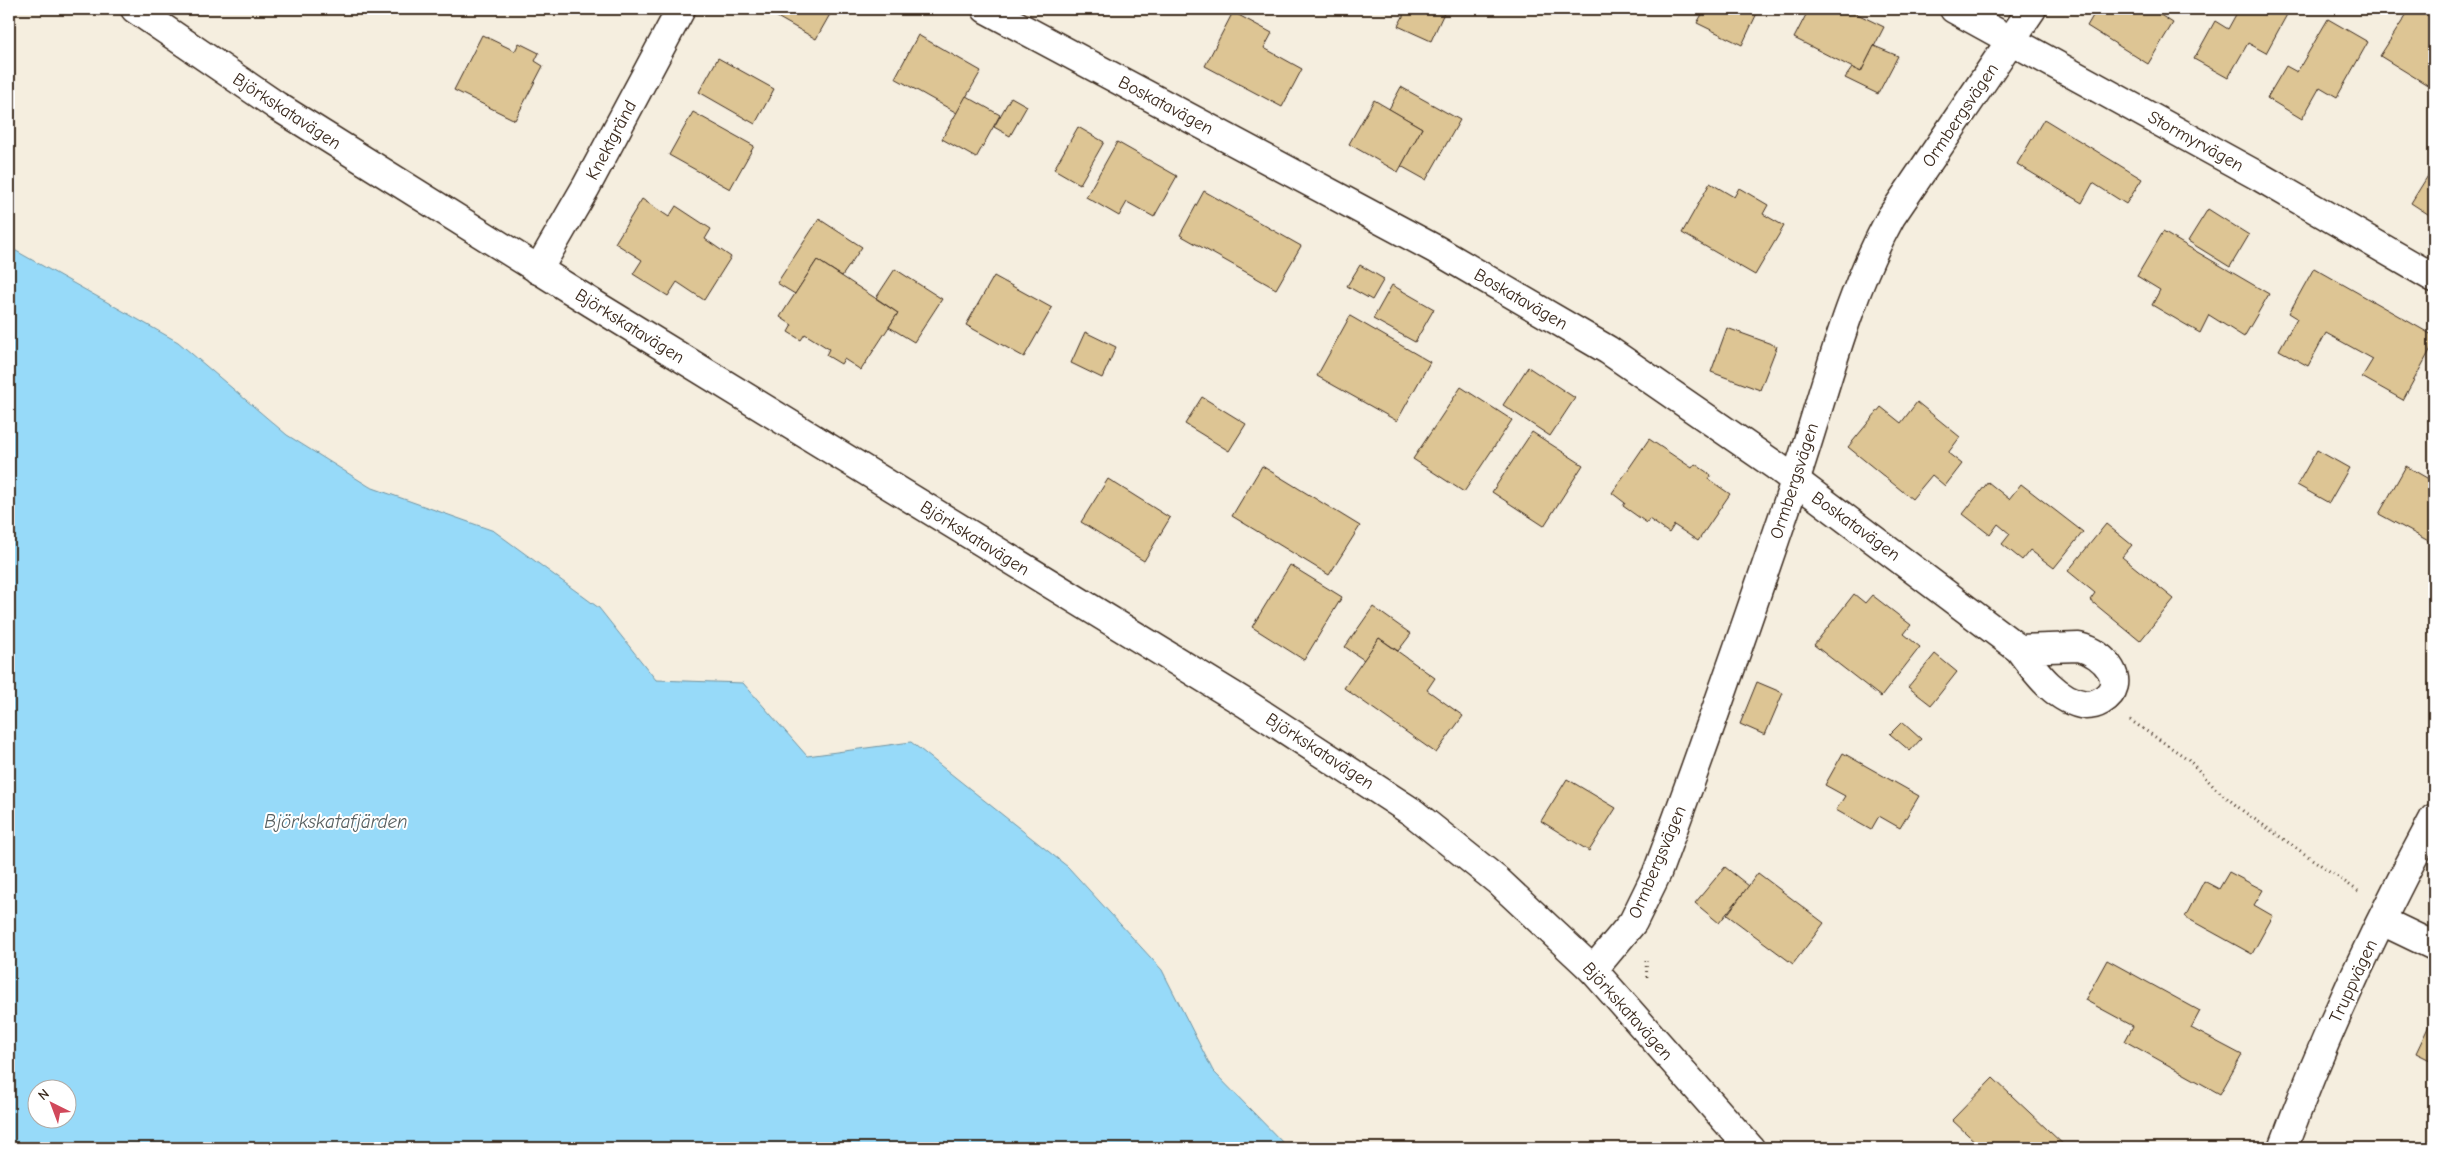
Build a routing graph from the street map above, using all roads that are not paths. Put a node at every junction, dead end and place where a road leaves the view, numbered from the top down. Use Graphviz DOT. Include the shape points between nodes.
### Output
graph roads {
  1 [pos="135,9"];
  2 [pos="681,9"];
  3 [pos="986,9"];
  4 [pos="1954,9"];
  5 [pos="2032,9"];
  6 [pos="2012,39"];
  7 [pos="538,270"];
  8 [pos="2434,278"];
  9 [pos="1795,482"];
  10 [pos="2018,649"];
  11 [pos="2434,818"];
  12 [pos="2382,922"];
  13 [pos="2434,946"];
  14 [pos="1592,970"];
  15 [pos="1750,1148"];
  16 [pos="2283,1148"];
  1 -- 7 [label="street, Björkskatavägen" via="277,106"];
  2 -- 7 [label="street, Knektgränd"];
  3 -- 9 [label="street, Boskatavägen" via="1435,249 1608,350"];
  4 -- 6 [label="street, Stormyrvägen"];
  5 -- 6 [label="street, Ormbergsvägen"];
  6 -- 8 [label="street, Stormyrvägen"];
  6 -- 9 [label="street, Ormbergsvägen" via="1891,217 1872,252 1815,414"];
  7 -- 14 [label="street, Björkskatavägen" via="1341,764 1412,812 1498,881"];
  9 -- 10 [label="street, Boskatavägen" via="1846,517"];
  9 -- 14 [label="street, Ormbergsvägen" via="1657,873 1634,922"];
  10 -- 10 [label="street, Boskatavägen" via="2080,648 2096,653 2110,666 2114,676 2113,688 2109,696 2095,704 2085,705 2071,700 2048,685"];
  11 -- 12 [label="street, Truppvägen" via="2398,884"];
  12 -- 13 [label="street"];
  12 -- 16 [label="street, Truppvägen" via="2352,979 2312,1069"];
  14 -- 15 [label="street, Björkskatavägen"];
}
